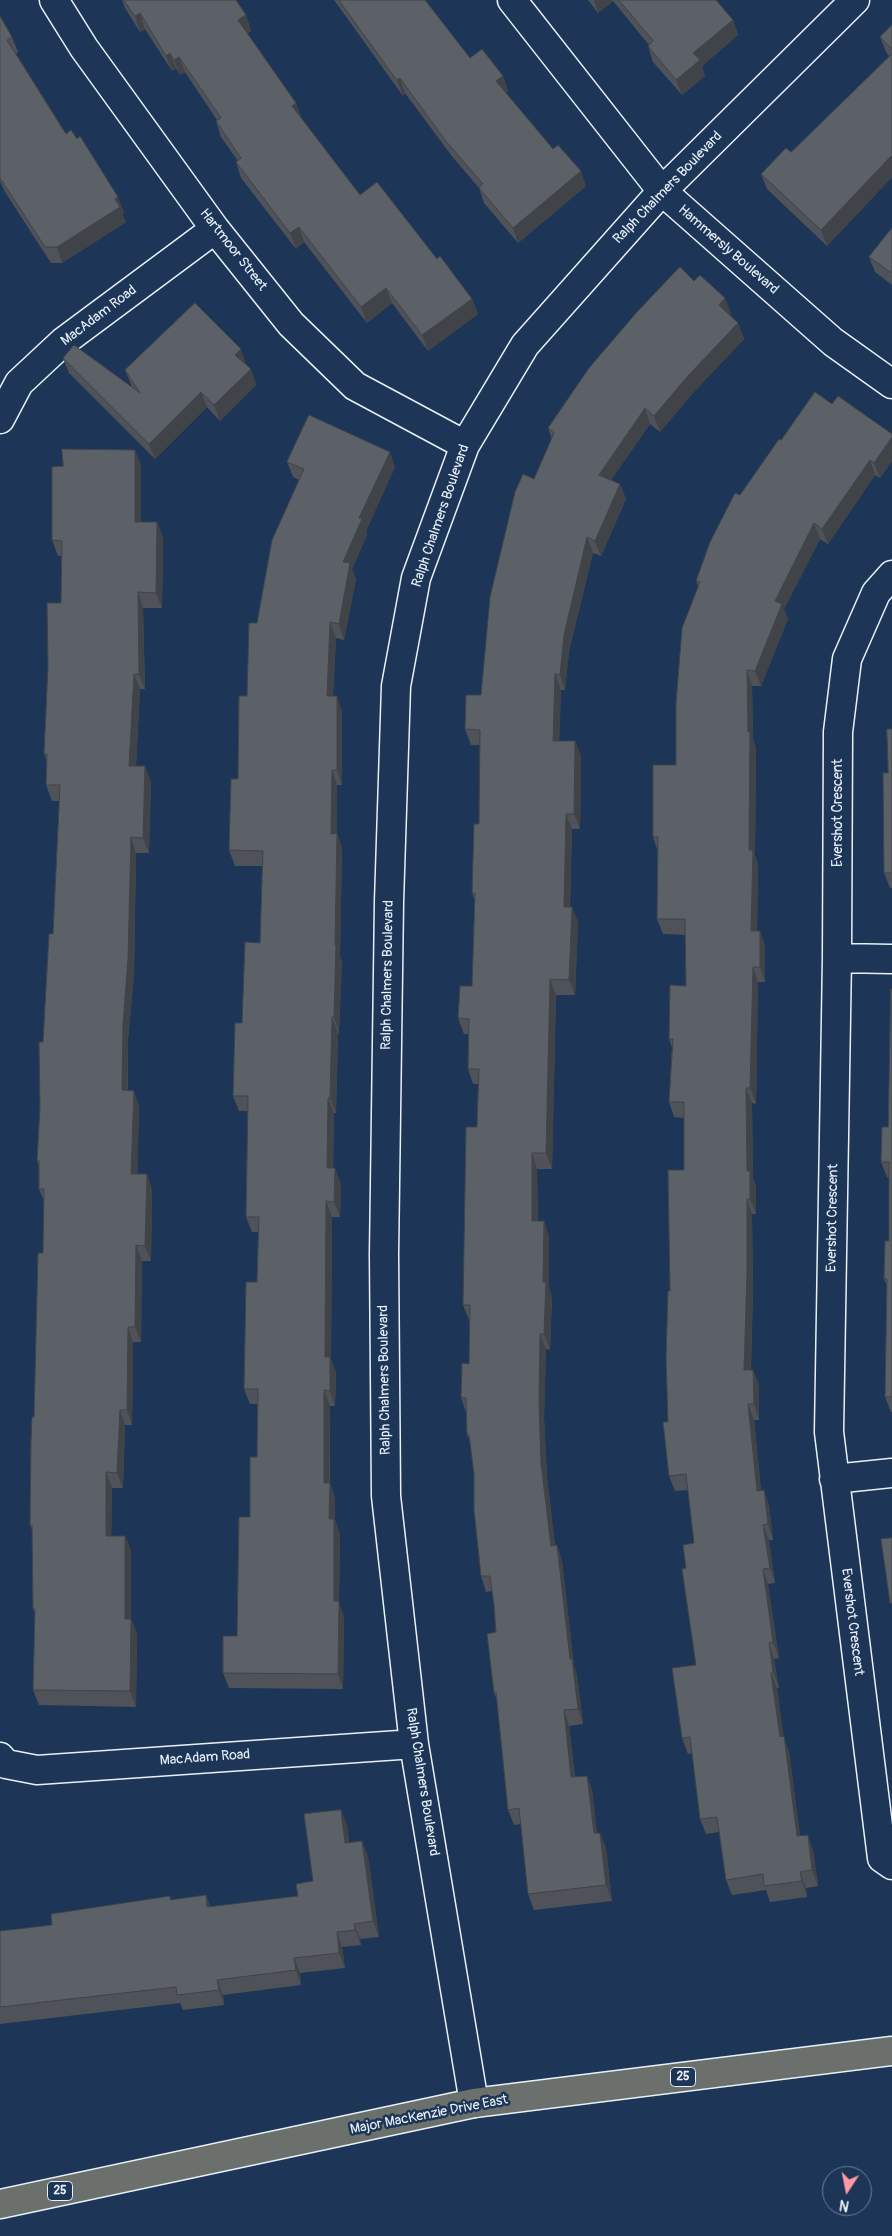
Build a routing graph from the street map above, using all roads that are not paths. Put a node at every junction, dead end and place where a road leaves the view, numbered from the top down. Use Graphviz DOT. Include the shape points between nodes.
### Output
graph roads {
  1 [pos="54,0"];
  2 [pos="512,0"];
  3 [pos="855,0"];
  4 [pos="662,191"];
  5 [pos="215,229"];
  6 [pos="892,384"];
  7 [pos="0,419"];
  8 [pos="465,445"];
  9 [pos="892,575"];
  10 [pos="837,958"];
  11 [pos="892,959"];
  12 [pos="892,1473"];
  13 [pos="834,1479"];
  14 [pos="414,1744"];
  15 [pos="0,1757"];
  16 [pos="892,1865"];
  17 [pos="892,2051"];
  18 [pos="474,2103"];
  19 [pos="0,2204"];
  1 -- 5 [label="street, Hartmoor Street" via="84,48"];
  2 -- 4 [label="street, Hammersly Boulevard"];
  3 -- 4 [label="street, Ralph Chalmers Boulevard"];
  4 -- 6 [label="street, Hammersly Boulevard" via="833,342"];
  4 -- 8 [label="street, Ralph Chalmers Boulevard" via="525,345"];
  5 -- 7 [label="street, MacAdam Road" via="63,342 19,383"];
  5 -- 8 [label="street, Hartmoor Street" via="291,324 355,386"];
  8 -- 14 [label="street, Ralph Chalmers Boulevard" via="416,578 396,686 384,1254 386,1496"];
  9 -- 10 [label="street, Evershot Crescent" via="876,593 848,659 838,732"];
  10 -- 11 [label="street"];
  10 -- 13 [label="street, Evershot Crescent" via="829,1432"];
  12 -- 13 [label="street"];
  13 -- 16 [label="street, Evershot Crescent" via="882,1858"];
  14 -- 15 [label="street, MacAdam Road" via="37,1770 6,1764"];
  14 -- 18 [label="street, Ralph Chalmers Boulevard"];
  17 -- 18 [label="main road, Major MacKenzie Drive East / 25"];
  18 -- 19 [label="main road, Major MacKenzie Drive East / 25"];
}
